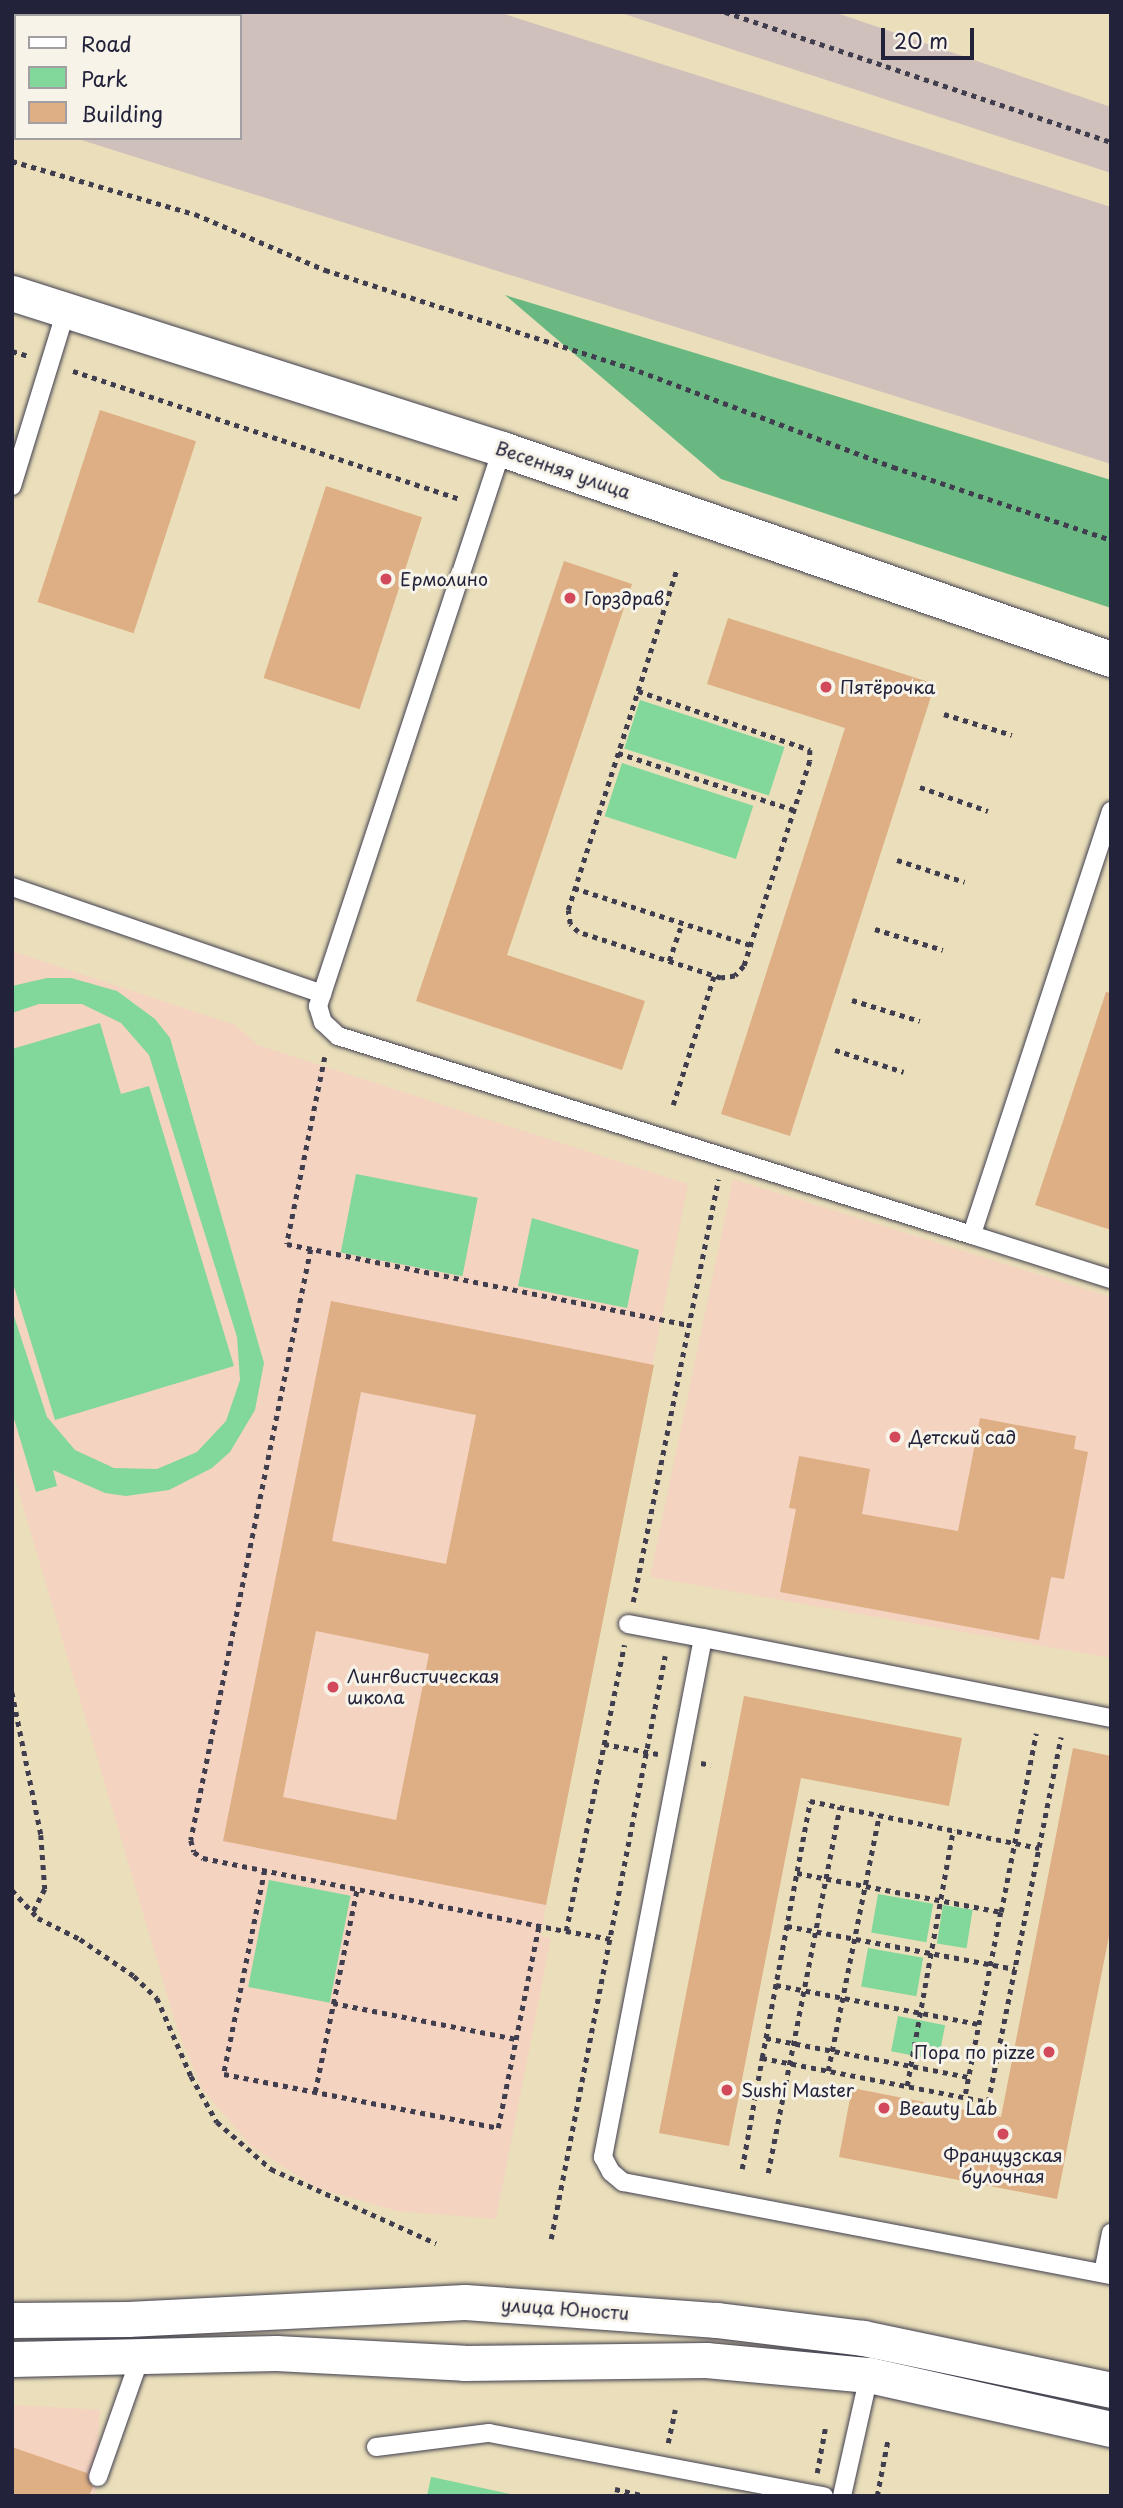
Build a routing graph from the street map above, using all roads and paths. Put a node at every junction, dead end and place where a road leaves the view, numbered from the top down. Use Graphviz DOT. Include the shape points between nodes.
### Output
graph roads {
  1 [pos="725,12"];
  2 [pos="1111,142"];
  3 [pos="12,161"];
  4 [pos="12,293"];
  5 [pos="66,310"];
  6 [pos="12,351"];
  7 [pos="50,363"];
  8 [pos="502,449"];
  9 [pos="12,486"];
  10 [pos="483,507"];
  11 [pos="1111,540"];
  12 [pos="677,569"];
  13 [pos="1111,659"];
  14 [pos="638,691"];
  15 [pos="944,714"];
  16 [pos="1012,735"];
  17 [pos="618,753"];
  18 [pos="920,787"];
  19 [pos="794,810"];
  20 [pos="988,811"];
  21 [pos="1111,811"];
  22 [pos="897,860"];
  23 [pos="965,882"];
  24 [pos="12,887"];
  25 [pos="574,888"];
  26 [pos="682,923"];
  27 [pos="875,929"];
  28 [pos="751,945"];
  29 [pos="943,950"];
  30 [pos="669,961"];
  31 [pos="714,976"];
  32 [pos="322,994"];
  33 [pos="852,1000"];
  34 [pos="920,1021"];
  35 [pos="835,1050"];
  36 [pos="325,1056"];
  37 [pos="904,1072"];
  38 [pos="673,1105"];
  39 [pos="723,1157"];
  40 [pos="972,1236"];
  41 [pos="311,1249"];
  42 [pos="1111,1279"];
  43 [pos="689,1325"];
  44 [pos="628,1623"];
  45 [pos="703,1638"];
  46 [pos="623,1647"];
  47 [pos="635,1650"];
  48 [pos="657,1654"];
  49 [pos="12,1692"];
  50 [pos="1111,1718"];
  51 [pos="1036,1732"];
  52 [pos="1061,1737"];
  53 [pos="840,1807"];
  54 [pos="879,1815"];
  55 [pos="953,1830"];
  56 [pos="1014,1843"];
  57 [pos="1038,1848"];
  58 [pos="265,1870"];
  59 [pos="797,1873"];
  60 [pos="826,1878"];
  61 [pos="865,1886"];
  62 [pos="357,1889"];
  63 [pos="12,1890"];
  64 [pos="940,1900"];
  65 [pos="1001,1912"];
  66 [pos="33,1913"];
  67 [pos="539,1925"];
  68 [pos="787,1926"];
  69 [pos="566,1931"];
  70 [pos="816,1931"];
  71 [pos="855,1938"];
  72 [pos="611,1939"];
  73 [pos="931,1953"];
  74 [pos="991,1965"];
  75 [pos="1015,1969"];
  76 [pos="776,1985"];
  77 [pos="804,1990"];
  78 [pos="843,1998"];
  79 [pos="333,2003"];
  80 [pos="920,2013"];
  81 [pos="979,2024"];
  82 [pos="766,2038"];
  83 [pos="516,2039"];
  84 [pos="793,2043"];
  85 [pos="832,2050"];
  86 [pos="762,2058"];
  87 [pos="789,2063"];
  88 [pos="910,2066"];
  89 [pos="828,2071"];
  90 [pos="969,2077"];
  91 [pos="907,2086"];
  92 [pos="315,2092"];
  93 [pos="965,2098"];
  94 [pos="742,2169"];
  95 [pos="768,2173"];
  96 [pos="1111,2233"];
  97 [pos="551,2239"];
  98 [pos="436,2243"];
  99 [pos="1107,2274"];
  100 [pos="465,2302"];
  101 [pos="12,2320"];
  102 [pos="140,2358"];
  103 [pos="12,2359"];
  104 [pos="464,2364"];
  105 [pos="869,2375"];
  106 [pos="1111,2390"];
  107 [pos="675,2410"];
  108 [pos="825,2429"];
  109 [pos="1111,2429"];
  110 [pos="888,2439"];
  111 [pos="376,2447"];
  112 [pos="663,2465"];
  113 [pos="98,2477"];
  114 [pos="615,2489"];
  115 [pos="819,2495"];
  116 [pos="646,2496"];
  117 [pos="842,2496"];
  118 [pos="877,2496"];
  1 -- 2 [label="path"];
  3 -- 11 [label="path" via="195,214 325,270 639,371 893,467"];
  4 -- 5 [label="street, Весенняя улица"];
  5 -- 7 [label="lane"];
  5 -- 8 [label="street, Весенняя улица"];
  6 -- 7 [label="path"];
  7 -- 9 [label="lane"];
  7 -- 10 [label="path"];
  8 -- 10 [label="lane"];
  8 -- 13 [label="street, Весенняя улица"];
  10 -- 32 [label="lane"];
  12 -- 14 [label="path"];
  14 -- 17 [label="path"];
  14 -- 19 [label="path" via="810,750"];
  15 -- 16 [label="path"];
  17 -- 19 [label="path"];
  17 -- 25 [label="path"];
  18 -- 20 [label="path"];
  19 -- 28 [label="path"];
  21 -- 40 [label="lane"];
  22 -- 23 [label="path"];
  24 -- 32 [label="lane"];
  25 -- 26 [label="path"];
  25 -- 30 [label="path" via="568,910 570,925 578,932"];
  26 -- 28 [label="path"];
  26 -- 30 [label="path"];
  27 -- 29 [label="path"];
  28 -- 31 [label="path" via="734,976"];
  30 -- 31 [label="path"];
  31 -- 38 [label="path"];
  32 -- 39 [label="lane" via="318,1006 323,1022 338,1036"];
  33 -- 34 [label="path"];
  35 -- 37 [label="path"];
  36 -- 41 [label="path" via="287,1244"];
  39 -- 40 [label="lane"];
  39 -- 43 [label="path"];
  40 -- 42 [label="lane"];
  41 -- 43 [label="path"];
  41 -- 58 [label="path" via="191,1840 194,1852 203,1858"];
  43 -- 44 [label="path"];
  44 -- 45 [label="lane"];
  44 -- 46 [label="path"];
  45 -- 50 [label="lane"];
  45 -- 99 [label="lane" via="603,2157 611,2172 623,2182"];
  46 -- 47 [label="path"];
  46 -- 69 [label="path"];
  48 -- 72 [label="path" via="668,1656"];
  49 -- 66 [label="path" via="41,1835 45,1889"];
  51 -- 56 [label="path"];
  52 -- 57 [label="path"];
  53 -- 54 [label="path"];
  53 -- 59 [label="path" via="810,1801"];
  53 -- 60 [label="path"];
  54 -- 55 [label="path"];
  54 -- 61 [label="path"];
  55 -- 56 [label="path"];
  55 -- 64 [label="path"];
  56 -- 57 [label="path"];
  56 -- 65 [label="path"];
  57 -- 75 [label="path"];
  58 -- 62 [label="path"];
  58 -- 92 [label="path" via="224,2074"];
  59 -- 60 [label="path"];
  59 -- 68 [label="path"];
  60 -- 61 [label="path"];
  60 -- 70 [label="path"];
  61 -- 64 [label="path"];
  61 -- 71 [label="path"];
  62 -- 67 [label="path"];
  62 -- 79 [label="path"];
  63 -- 66 [label="path"];
  64 -- 65 [label="path"];
  64 -- 73 [label="path"];
  65 -- 74 [label="path"];
  66 -- 98 [label="path" via="134,1976 157,1998 217,2122 271,2169"];
  67 -- 69 [label="path"];
  67 -- 83 [label="path"];
  68 -- 70 [label="path"];
  68 -- 76 [label="path"];
  69 -- 72 [label="path"];
  70 -- 71 [label="path"];
  70 -- 77 [label="path"];
  71 -- 73 [label="path"];
  71 -- 78 [label="path"];
  72 -- 97 [label="path"];
  73 -- 74 [label="path"];
  73 -- 80 [label="path"];
  74 -- 75 [label="path"];
  74 -- 81 [label="path"];
  75 -- 93 [label="path" via="988,2102"];
  76 -- 77 [label="path"];
  76 -- 82 [label="path"];
  77 -- 78 [label="path"];
  77 -- 84 [label="path"];
  78 -- 80 [label="path"];
  78 -- 85 [label="path"];
  79 -- 83 [label="path"];
  79 -- 92 [label="path"];
  80 -- 81 [label="path"];
  80 -- 88 [label="path"];
  81 -- 90 [label="path"];
  82 -- 84 [label="path"];
  82 -- 86 [label="path"];
  83 -- 92 [label="path" via="498,2128"];
  84 -- 85 [label="path"];
  84 -- 87 [label="path"];
  85 -- 88 [label="path"];
  85 -- 89 [label="path"];
  86 -- 87 [label="path"];
  86 -- 94 [label="path"];
  87 -- 89 [label="path"];
  87 -- 95 [label="path"];
  88 -- 90 [label="path"];
  88 -- 91 [label="path"];
  89 -- 91 [label="path"];
  90 -- 93 [label="path"];
  91 -- 93 [label="path"];
  96 -- 99 [label="lane"];
  100 -- 101 [label="street, улица Юности" via="128,2319"];
  100 -- 104 [label="street" via="444,2307 431,2319 426,2335 432,2347"];
  100 -- 106 [label="street, улица Юности" via="717,2320 863,2339"];
  102 -- 103 [label="street"];
  102 -- 104 [label="street" via="276,2353"];
  102 -- 113 [label="lane"];
  104 -- 105 [label="street" via="706,2360"];
  105 -- 109 [label="street"];
  105 -- 117 [label="lane"];
  107 -- 112 [label="path"];
  108 -- 115 [label="path"];
  110 -- 118 [label="path"];
  111 -- 112 [label="lane" via="489,2433"];
  112 -- 115 [label="lane"];
  114 -- 116 [label="path"];
}
